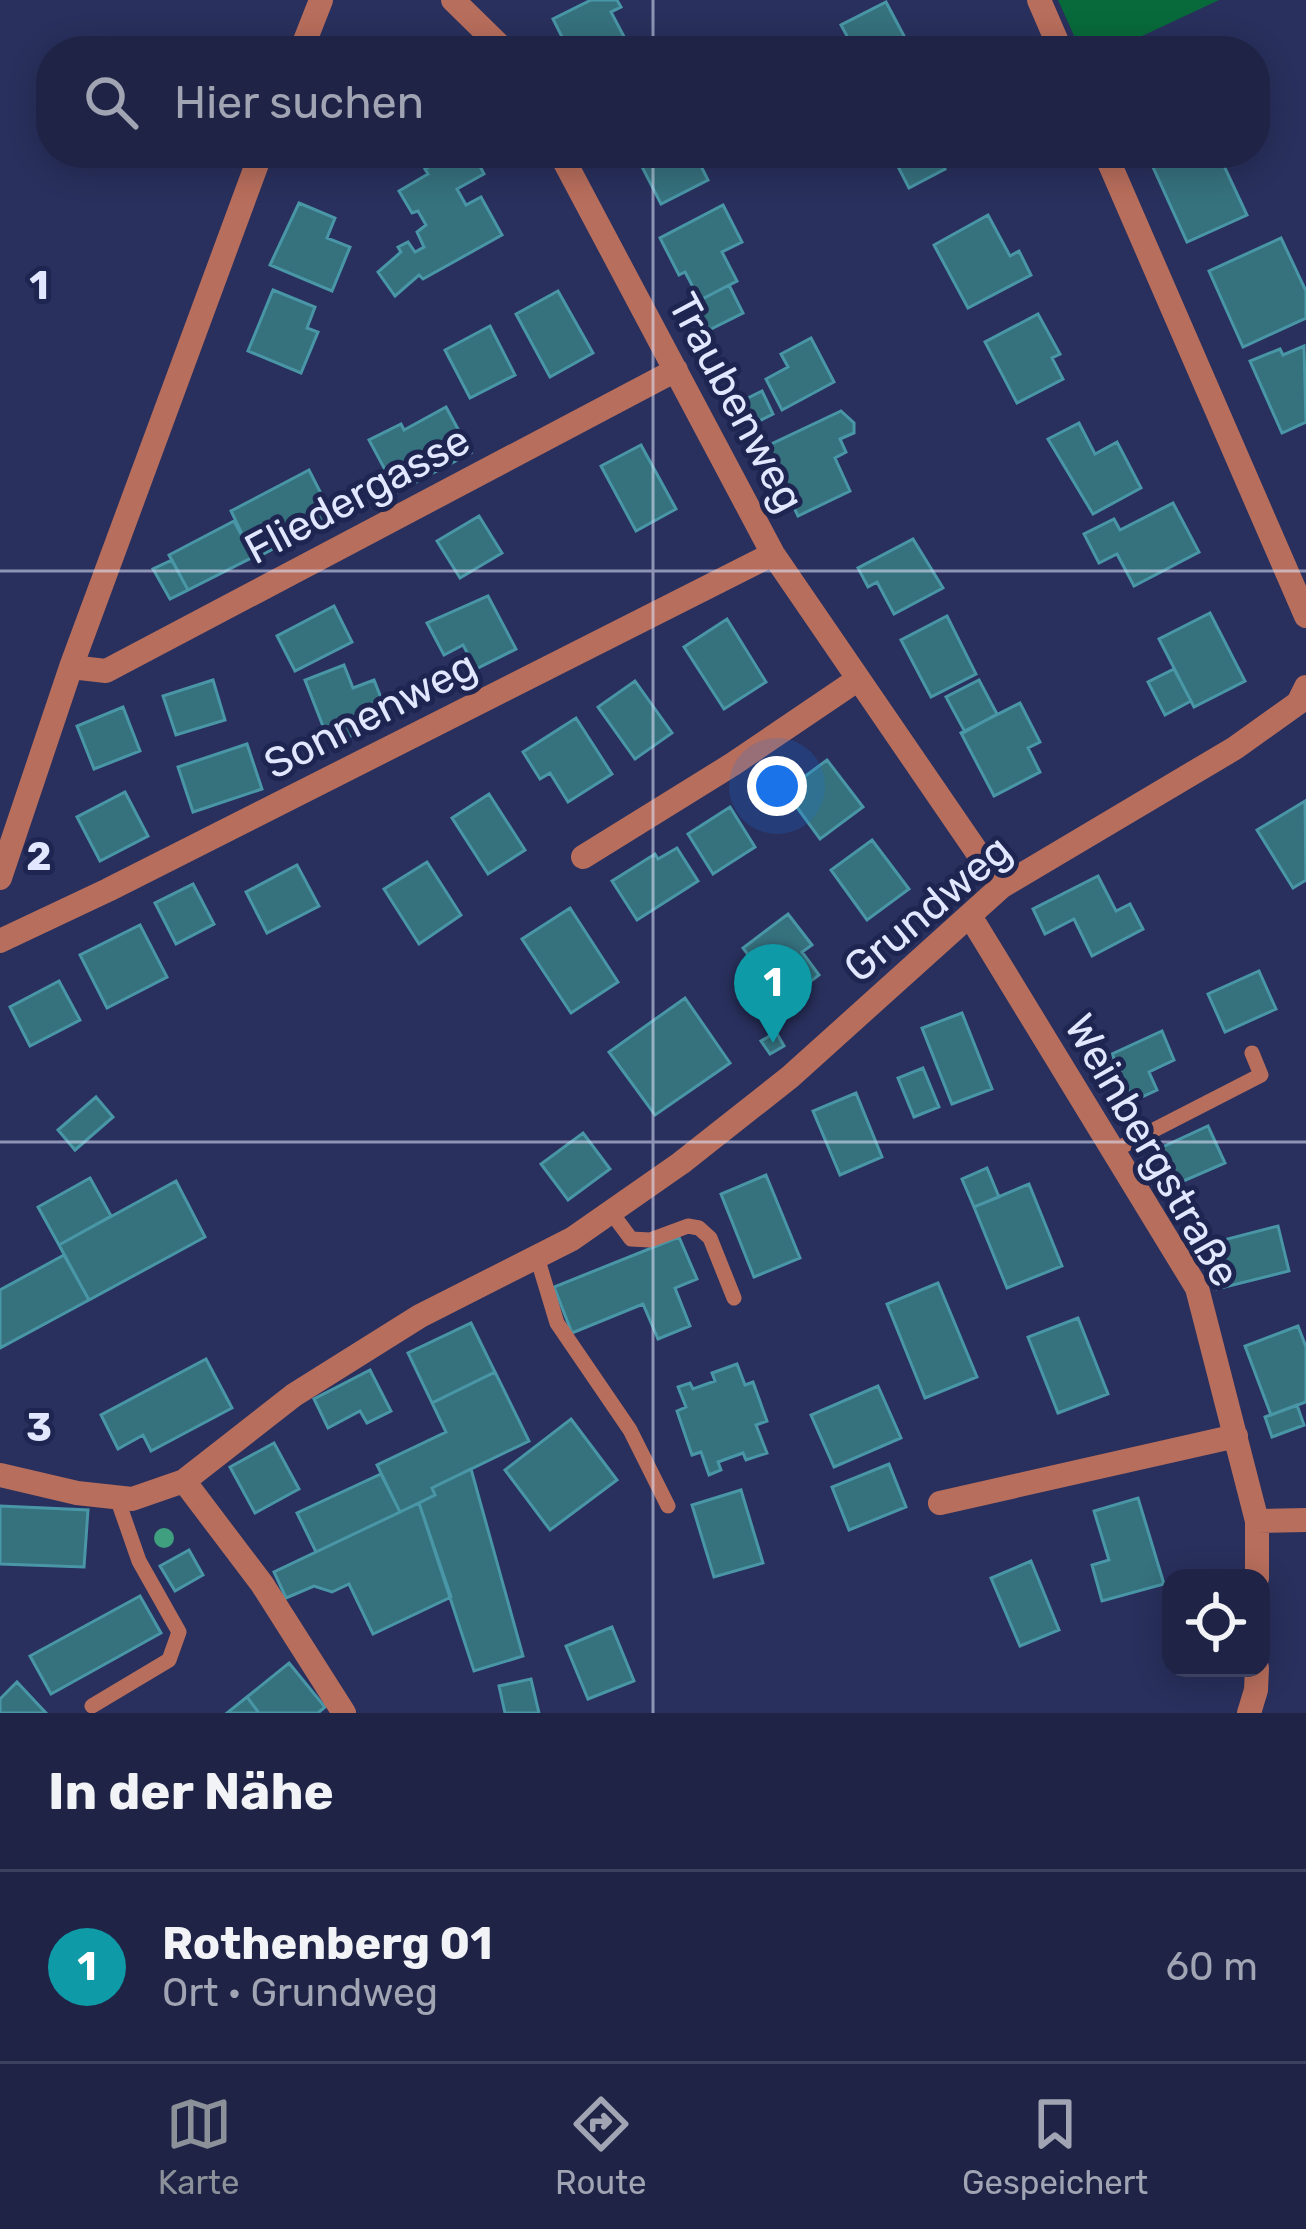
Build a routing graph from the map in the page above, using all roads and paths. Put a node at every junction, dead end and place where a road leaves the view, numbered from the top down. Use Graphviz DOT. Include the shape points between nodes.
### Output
graph roads {
  1 [pos="321,0"];
  2 [pos="453,0"];
  3 [pos="1039,0"];
  4 [pos="307,36"];
  5 [pos="490,36"];
  6 [pos="1055,36"];
  7 [pos="255,168"];
  8 [pos="568,168"];
  9 [pos="1112,168"];
  10 [pos="676,370"];
  11 [pos="773,554"];
  12 [pos="1306,616"];
  13 [pos="70,667"];
  14 [pos="856,680"];
  15 [pos="1306,687"];
  16 [pos="583,857"];
  17 [pos="0,878"];
  18 [pos="1001,887"];
  19 [pos="970,916"];
  20 [pos="0,941"];
  21 [pos="1252,1053"];
  22 [pos="1113,1151"];
  23 [pos="611,1211"];
  24 [pos="537,1257"];
  25 [pos="734,1298"];
  26 [pos="1236,1436"];
  27 [pos="0,1475"];
  28 [pos="184,1481"];
  29 [pos="117,1498"];
  30 [pos="940,1503"];
  31 [pos="668,1506"];
  32 [pos="1306,1520"];
  33 [pos="1258,1521"];
  34 [pos="1257,1569"];
  35 [pos="1256,1677"];
  36 [pos="92,1706"];
  37 [pos="344,1713"];
  38 [pos="1249,1713"];
  1 -- 4 [label="street"];
  2 -- 5 [label="street"];
  3 -- 6 [label="street"];
  7 -- 13 [label="street"];
  8 -- 10 [label="street, Traubenweg"];
  9 -- 12 [label="street"];
  10 -- 11 [label="street, Traubenweg"];
  10 -- 13 [label="street, Fliedergasse" via="106,671"];
  11 -- 14 [label="street, Traubenweg"];
  11 -- 20 [label="street, Sonnenweg"];
  13 -- 17 [label="street"];
  14 -- 16 [label="street"];
  14 -- 18 [label="street, Traubenweg"];
  15 -- 18 [label="street, Grundweg" via="1298,703 1235,748"];
  18 -- 19 [label="street, Grundweg"];
  19 -- 22 [label="street, Weinbergstraße"];
  19 -- 23 [label="street, Grundweg" via="790,1077"];
  21 -- 22 [label="lane" via="1261,1075"];
  22 -- 26 [label="street, Weinbergstraße" via="1196,1288"];
  23 -- 24 [label="street, Grundweg"];
  23 -- 25 [label="lane" via="640,1241 699,1228"];
  24 -- 28 [label="street, Grundweg" via="420,1316 294,1395"];
  24 -- 31 [label="lane" via="557,1322 630,1430"];
  26 -- 30 [label="street"];
  26 -- 33 [label="street, Weinbergstraße"];
  27 -- 29 [label="street"];
  28 -- 29 [label="street"];
  28 -- 37 [label="street"];
  29 -- 36 [label="lane" via="139,1561 179,1632 169,1660"];
  32 -- 33 [label="street"];
  33 -- 34 [label="street, Weinbergstraße"];
  35 -- 38 [label="street"];
}
